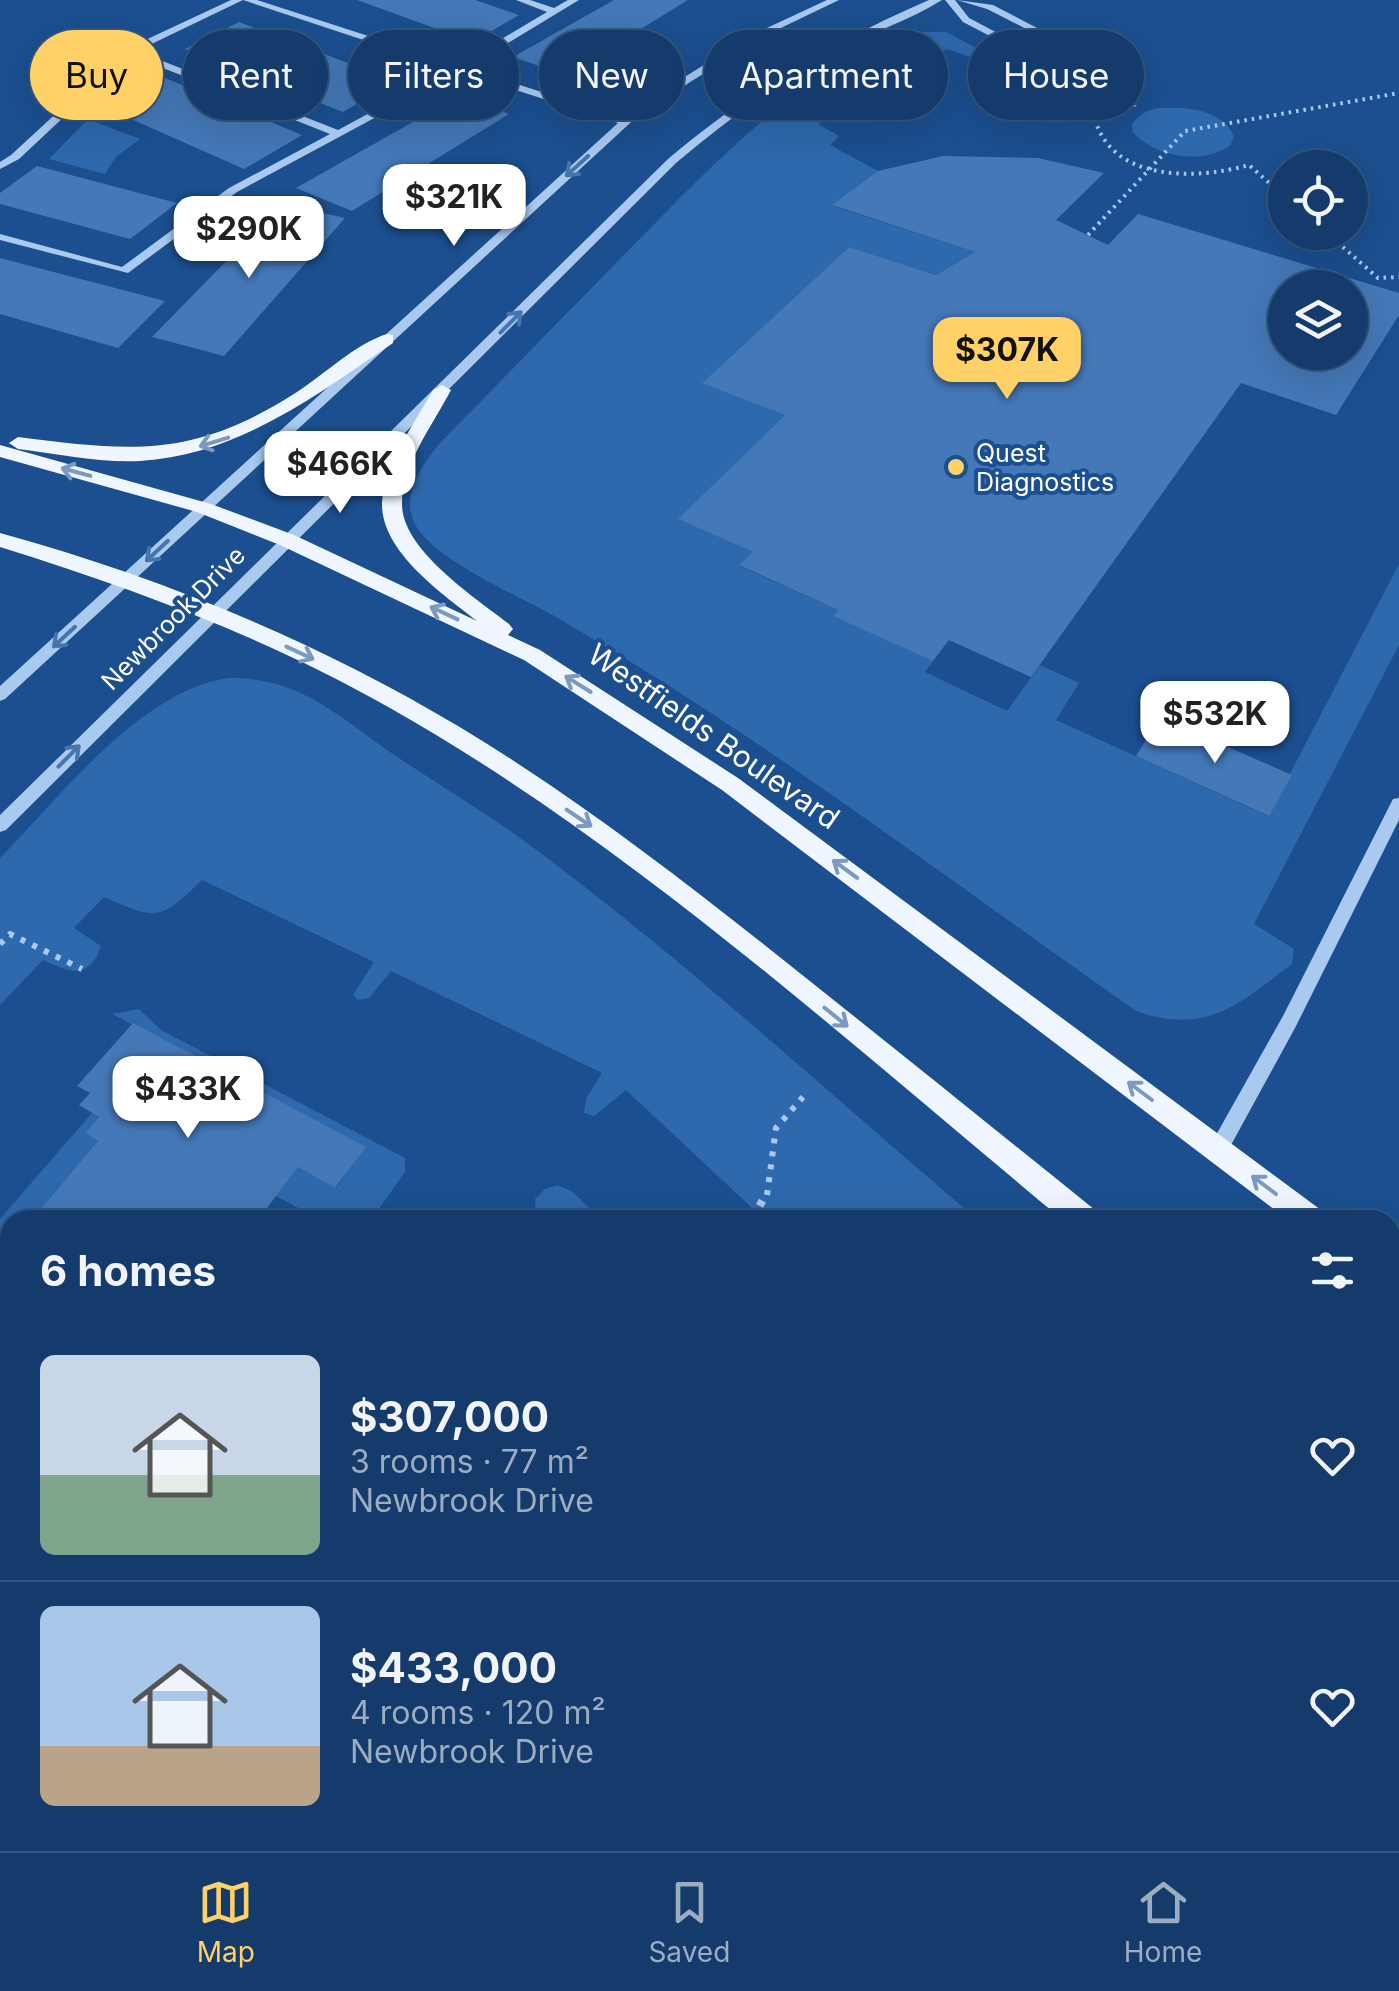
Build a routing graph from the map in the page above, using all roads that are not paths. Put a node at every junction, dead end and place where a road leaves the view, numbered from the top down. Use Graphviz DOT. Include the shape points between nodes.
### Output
graph roads {
  1 [pos="238,0"];
  2 [pos="248,0"];
  3 [pos="521,0"];
  4 [pos="574,0"];
  5 [pos="834,0"];
  6 [pos="937,0"];
  7 [pos="950,0"];
  8 [pos="962,0"];
  9 [pos="556,12"];
  10 [pos="985,30"];
  11 [pos="1036,30"];
  12 [pos="519,33"];
  13 [pos="348,34"];
  14 [pos="163,35"];
  15 [pos="163,64"];
  16 [pos="519,89"];
  17 [pos="55,120"];
  18 [pos="360,120"];
  19 [pos="625,122"];
  20 [pos="337,132"];
  21 [pos="0,166"];
  22 [pos="0,237"];
  23 [pos="387,340"];
  24 [pos="442,390"];
  25 [pos="0,441"];
  26 [pos="0,451"];
  27 [pos="204,508"];
  28 [pos="0,540"];
  29 [pos="287,540"];
  30 [pos="128,578"];
  31 [pos="212,612"];
  32 [pos="532,656"];
  33 [pos="0,695"];
  34 [pos="1399,804"];
  35 [pos="0,825"];
  36 [pos="1218,1150"];
  37 [pos="1073,1210"];
  38 [pos="1298,1210"];
  1 -- 14 [label="street"];
  2 -- 13 [label="street"];
  3 -- 9 [label="street"];
  4 -- 9 [label="street"];
  5 -- 19 [label="street, Newbrook Drive" via="757,36"];
  24 -- 6 [label="street, Newbrook Drive, one-way" via="726,113 824,51"];
  7 -- 10 [label="street"];
  8 -- 11 [label="street"];
  9 -- 12 [label="street"];
  15 -- 20 [label="street"];
  16 -- 19 [label="street"];
  17 -- 21 [label="street"];
  18 -- 20 [label="street"];
  19 -- 23 [label="street, Newbrook Drive, one-way"];
  20 -- 22 [label="street" via="233,190 124,271"];
  23 -- 25 [label="main road, one-way" via="241,433 210,444 140,456"];
  23 -- 27 [label="street, Newbrook Drive"];
  24 -- 29 [label="street, Newbrook Drive"];
  24 -- 32 [label="main road" via="395,488 395,525 423,562"];
  27 -- 26 [label="main road, Westfields Boulevard, one-way"];
  27 -- 29 [label="main road, Westfields Boulevard"];
  27 -- 30 [label="street, Newbrook Drive, one-way"];
  28 -- 30 [label="main road"];
  29 -- 31 [label="street, Newbrook Drive"];
  32 -- 29 [label="main road, Westfields Boulevard, one-way"];
  30 -- 31 [label="main road"];
  30 -- 33 [label="street, Newbrook Drive, one-way"];
  35 -- 31 [label="street, Newbrook Drive, one-way"];
  31 -- 37 [label="main road, one-way" via="398,702 618,844"];
  36 -- 32 [label="main road, Westfields Boulevard, one-way" via="730,784"];
  34 -- 36 [label="street"];
  38 -- 36 [label="main road, Westfields Boulevard, one-way"];
}
